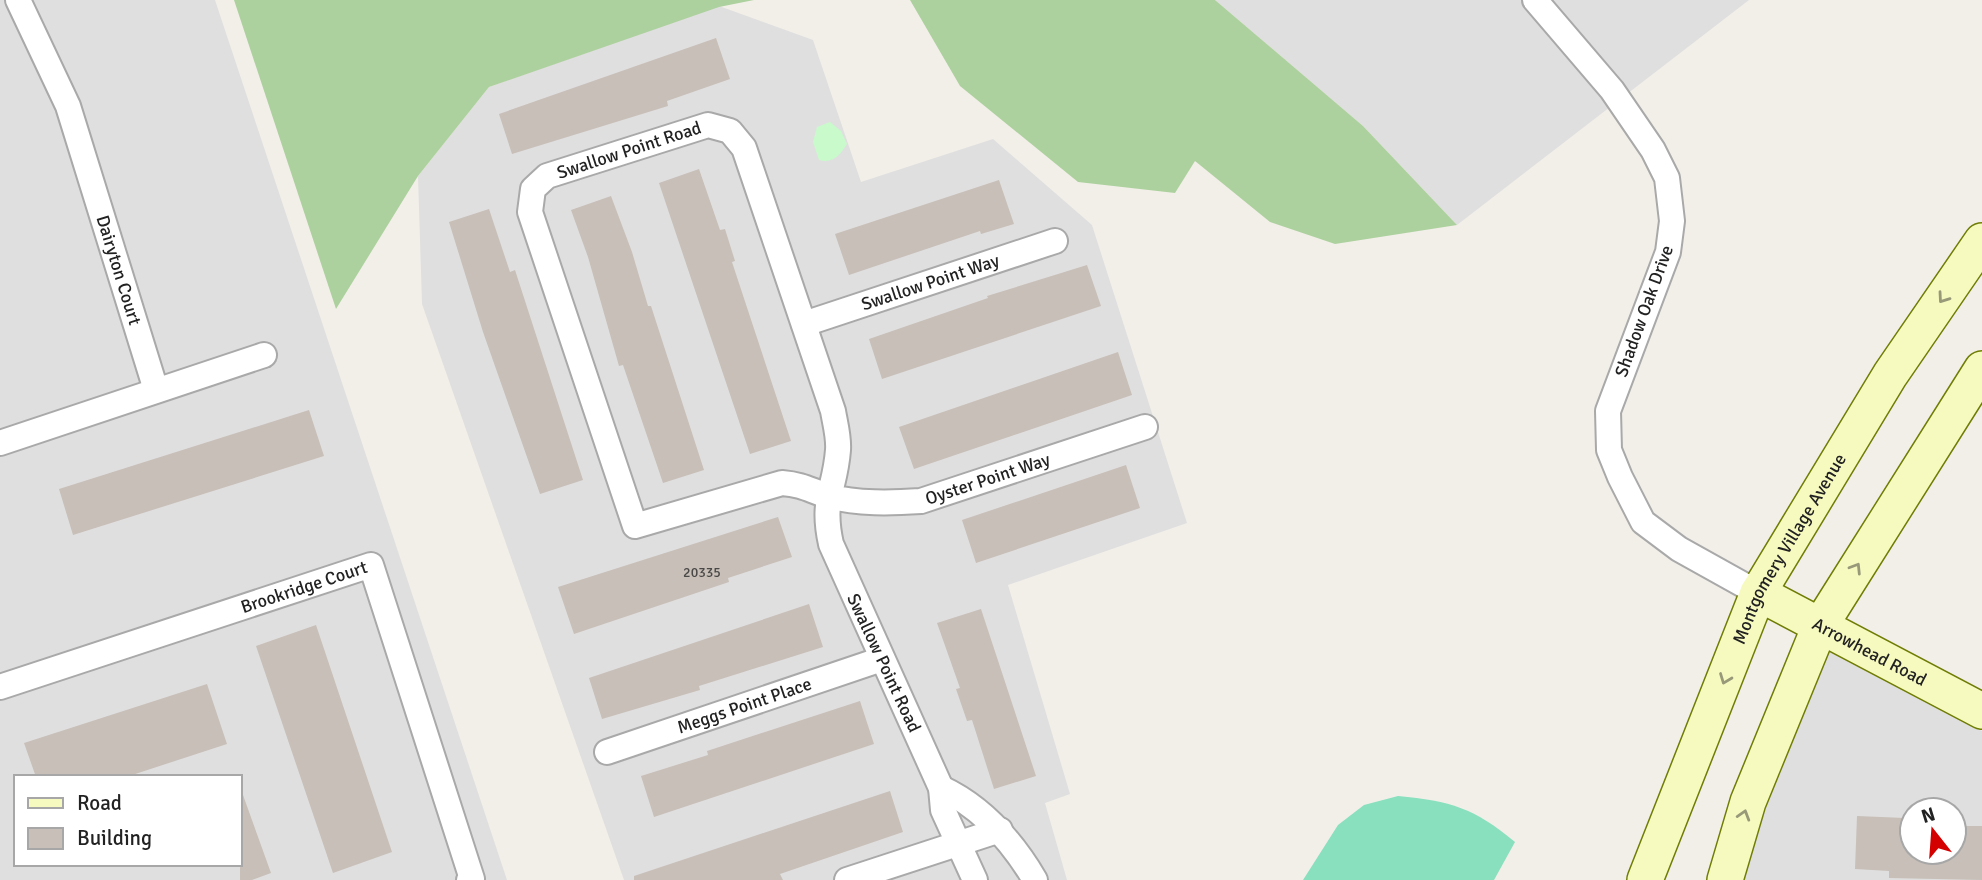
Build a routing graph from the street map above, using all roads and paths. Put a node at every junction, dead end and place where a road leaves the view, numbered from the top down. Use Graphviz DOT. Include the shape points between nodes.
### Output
graph roads {
  1 [pos="18,0"];
  2 [pos="1535,0"];
  3 [pos="1055,241"];
  4 [pos="1982,242"];
  5 [pos="804,324"];
  6 [pos="264,355"];
  7 [pos="1982,369"];
  8 [pos="156,390"];
  9 [pos="1144,427"];
  10 [pos="0,443"];
  11 [pos="828,496"];
  12 [pos="1758,593"];
  13 [pos="1820,625"];
  14 [pos="882,659"];
  15 [pos="0,687"];
  16 [pos="1982,711"];
  17 [pos="607,752"];
  18 [pos="941,788"];
  19 [pos="999,830"];
  20 [pos="958,842"];
  21 [pos="469,880"];
  22 [pos="847,880"];
  23 [pos="975,880"];
  24 [pos="1035,880"];
  25 [pos="1645,880"];
  26 [pos="1724,880"];
  1 -- 8 [label="street, Dairyton Court" via="68,106"];
  2 -- 12 [label="street, Shadow Oak Drive" via="1612,90 1667,178 1672,221 1668,251 1608,411 1609,450 1643,522 1679,550"];
  3 -- 5 [label="street, Swallow Point Way"];
  4 -- 12 [label="main road, Montgomery Village Avenue, one-way" via="1890,374"];
  5 -- 11 [label="street, Swallow Point Road" via="833,411 839,446"];
  5 -- 11 [label="street, Swallow Point Road" via="744,148 730,131 708,125 547,176 533,189 530,212 536,232 635,527 782,484 805,485"];
  6 -- 8 [label="street"];
  13 -- 7 [label="main road, one-way"];
  8 -- 10 [label="street"];
  9 -- 11 [label="street, Oyster Point Way" via="921,501 884,504"];
  11 -- 14 [label="street, Swallow Point Road" via="825,517 831,544"];
  12 -- 13 [label="main road, Arrowhead Road"];
  12 -- 25 [label="main road, Montgomery Village Avenue, one-way"];
  13 -- 16 [label="main road, Arrowhead Road"];
  26 -- 13 [label="main road, one-way" via="1748,802"];
  14 -- 17 [label="street, Meggs Point Place"];
  14 -- 18 [label="street, Swallow Point Road"];
  15 -- 21 [label="street, Brookridge Court" via="371,565"];
  18 -- 19 [label="street" via="959,796"];
  18 -- 20 [label="street, Swallow Point Road" via="943,810"];
  19 -- 20 [label="street"];
  19 -- 24 [label="street"];
  20 -- 22 [label="street"];
  20 -- 23 [label="street, Swallow Point Road"];
}
